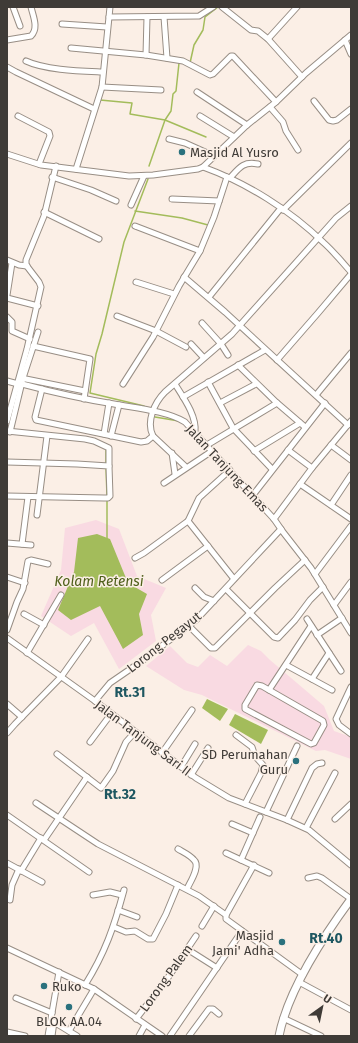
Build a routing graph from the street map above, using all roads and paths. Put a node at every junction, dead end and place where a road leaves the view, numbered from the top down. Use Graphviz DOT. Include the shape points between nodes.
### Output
graph roads {
  1 [pos="13,7"];
  2 [pos="31,7"];
  3 [pos="110,7"];
  4 [pos="202,7"];
  5 [pos="213,7"];
  6 [pos="222,7"];
  7 [pos="297,7"];
  8 [pos="204,13"];
  9 [pos="109,17"];
  10 [pos="147,17"];
  11 [pos="164,17"];
  12 [pos="62,24"];
  13 [pos="20,26"];
  14 [pos="107,28"];
  15 [pos="351,35"];
  16 [pos="268,39"];
  17 [pos="7,40"];
  18 [pos="345,40"];
  19 [pos="71,48"];
  20 [pos="105,51"];
  21 [pos="351,54"];
  22 [pos="146,55"];
  23 [pos="167,58"];
  24 [pos="26,61"];
  25 [pos="7,67"];
  26 [pos="102,72"];
  27 [pos="302,77"];
  28 [pos="102,87"];
  29 [pos="161,90"];
  30 [pos="197,92"];
  31 [pos="314,101"];
  32 [pos="276,102"];
  33 [pos="270,106"];
  34 [pos="94,109"];
  35 [pos="351,109"];
  36 [pos="18,116"];
  37 [pos="200,116"];
  38 [pos="247,125"];
  39 [pos="234,137"];
  40 [pos="169,139"];
  41 [pos="351,143"];
  42 [pos="298,150"];
  43 [pos="7,154"];
  44 [pos="214,156"];
  45 [pos="39,164"];
  46 [pos="258,164"];
  47 [pos="56,166"];
  48 [pos="203,167"];
  49 [pos="76,169"];
  50 [pos="144,176"];
  51 [pos="52,177"];
  52 [pos="228,178"];
  53 [pos="172,199"];
  54 [pos="219,200"];
  55 [pos="116,201"];
  56 [pos="131,205"];
  57 [pos="351,206"];
  58 [pos="282,209"];
  59 [pos="44,212"];
  60 [pos="136,226"];
  61 [pos="318,237"];
  62 [pos="99,239"];
  63 [pos="200,251"];
  64 [pos="10,262"];
  65 [pos="27,266"];
  66 [pos="351,273"];
  67 [pos="184,278"];
  68 [pos="136,282"];
  69 [pos="174,294"];
  70 [pos="7,295"];
  71 [pos="208,297"];
  72 [pos="7,298"];
  73 [pos="38,306"];
  74 [pos="117,316"];
  75 [pos="7,317"];
  76 [pos="202,323"];
  77 [pos="240,326"];
  78 [pos="156,331"];
  79 [pos="38,332"];
  80 [pos="30,339"];
  81 [pos="221,344"];
  82 [pos="33,346"];
  83 [pos="265,350"];
  84 [pos="351,353"];
  85 [pos="228,355"];
  86 [pos="204,358"];
  87 [pos="277,360"];
  88 [pos="238,365"];
  89 [pos="21,378"];
  90 [pos="7,382"];
  91 [pos="208,382"];
  92 [pos="20,384"];
  93 [pos="123,384"];
  94 [pos="175,384"];
  95 [pos="256,384"];
  96 [pos="42,389"];
  97 [pos="85,391"];
  98 [pos="316,395"];
  99 [pos="183,397"];
  100 [pos="84,399"];
  101 [pos="220,403"];
  102 [pos="277,403"];
  103 [pos="325,403"];
  104 [pos="114,404"];
  105 [pos="152,412"];
  106 [pos="7,421"];
  107 [pos="300,423"];
  108 [pos="350,423"];
  109 [pos="305,427"];
  110 [pos="233,428"];
  111 [pos="9,432"];
  112 [pos="195,432"];
  113 [pos="108,435"];
  114 [pos="47,436"];
  115 [pos="153,436"];
  116 [pos="207,445"];
  117 [pos="330,445"];
  118 [pos="288,450"];
  119 [pos="212,451"];
  120 [pos="254,451"];
  121 [pos="172,453"];
  122 [pos="351,460"];
  123 [pos="7,462"];
  124 [pos="43,463"];
  125 [pos="107,466"];
  126 [pos="186,467"];
  127 [pos="312,468"];
  128 [pos="230,470"];
  129 [pos="272,470"];
  130 [pos="175,474"];
  131 [pos="351,475"];
  132 [pos="164,483"];
  133 [pos="300,484"];
  134 [pos="253,495"];
  135 [pos="7,496"];
  136 [pos="28,497"];
  137 [pos="39,497"];
  138 [pos="331,505"];
  139 [pos="37,515"];
  140 [pos="274,519"];
  141 [pos="351,519"];
  142 [pos="188,521"];
  143 [pos="351,526"];
  144 [pos="281,529"];
  145 [pos="7,543"];
  146 [pos="22,544"];
  147 [pos="31,545"];
  148 [pos="208,546"];
  149 [pos="135,558"];
  150 [pos="306,560"];
  151 [pos="48,564"];
  152 [pos="315,574"];
  153 [pos="7,577"];
  154 [pos="234,579"];
  155 [pos="162,580"];
  156 [pos="351,582"];
  157 [pos="25,583"];
  158 [pos="323,587"];
  159 [pos="195,588"];
  160 [pos="226,589"];
  161 [pos="61,595"];
  162 [pos="214,600"];
  163 [pos="334,605"];
  164 [pos="24,614"];
  165 [pos="250,614"];
  166 [pos="342,618"];
  167 [pos="307,619"];
  168 [pos="44,625"];
  169 [pos="189,626"];
  170 [pos="311,626"];
  171 [pos="7,630"];
  172 [pos="351,633"];
  173 [pos="317,635"];
  174 [pos="88,639"];
  175 [pos="8,641"];
  176 [pos="27,653"];
  177 [pos="329,653"];
  178 [pos="286,665"];
  179 [pos="341,671"];
  180 [pos="62,677"];
  181 [pos="312,679"];
  182 [pos="351,687"];
  183 [pos="270,690"];
  184 [pos="332,690"];
  185 [pos="95,701"];
  186 [pos="7,704"];
  187 [pos="192,710"];
  188 [pos="111,714"];
  189 [pos="22,717"];
  190 [pos="135,732"];
  191 [pos="7,733"];
  192 [pos="351,734"];
  193 [pos="236,735"];
  194 [pos="90,742"];
  195 [pos="195,744"];
  196 [pos="297,746"];
  197 [pos="208,748"];
  198 [pos="162,753"];
  199 [pos="57,754"];
  200 [pos="322,763"];
  201 [pos="181,767"];
  202 [pos="335,773"];
  203 [pos="191,775"];
  204 [pos="87,776"];
  205 [pos="36,803"];
  206 [pos="245,804"];
  207 [pos="351,804"];
  208 [pos="266,812"];
  209 [pos="7,815"];
  210 [pos="260,817"];
  211 [pos="59,818"];
  212 [pos="335,819"];
  213 [pos="287,820"];
  214 [pos="232,824"];
  215 [pos="306,828"];
  216 [pos="253,832"];
  217 [pos="42,839"];
  218 [pos="178,849"];
  219 [pos="226,853"];
  220 [pos="241,860"];
  221 [pos="7,863"];
  222 [pos="254,865"];
  223 [pos="351,865"];
  224 [pos="20,870"];
  225 [pos="89,872"];
  226 [pos="269,873"];
  227 [pos="308,878"];
  228 [pos="42,882"];
  229 [pos="178,885"];
  230 [pos="187,889"];
  231 [pos="93,895"];
  232 [pos="351,899"];
  233 [pos="10,900"];
  234 [pos="214,906"];
  235 [pos="118,910"];
  236 [pos="226,915"];
  237 [pos="137,917"];
  238 [pos="202,926"];
  239 [pos="114,927"];
  240 [pos="242,931"];
  241 [pos="196,936"];
  242 [pos="7,948"];
  243 [pos="187,949"];
  244 [pos="217,968"];
  245 [pos="59,972"];
  246 [pos="301,978"];
  247 [pos="86,985"];
  248 [pos="94,990"];
  249 [pos="16,998"];
  250 [pos="351,1010"];
  251 [pos="52,1013"];
  252 [pos="220,1014"];
  253 [pos="283,1018"];
  254 [pos="136,1019"];
  255 [pos="146,1025"];
  256 [pos="69,1031"];
  257 [pos="7,1032"];
  258 [pos="25,1036"];
  259 [pos="48,1036"];
  260 [pos="52,1036"];
  261 [pos="77,1036"];
  262 [pos="139,1036"];
  263 [pos="162,1036"];
  264 [pos="170,1036"];
  265 [pos="189,1036"];
  266 [pos="279,1036"];
  267 [pos="321,1036"];
  1 -- 13 [label="street"];
  2 -- 17 [label="street" via="36,28 34,33 31,36"];
  3 -- 9 [label="street"];
  4 -- 8 [label="street"];
  5 -- 8 [label="street"];
  6 -- 16 [label="street" via="251,30 258,31"];
  7 -- 16 [label="street"];
  8 -- 11 [label="street" via="199,16"];
  9 -- 10 [label="street"];
  9 -- 14 [label="street"];
  10 -- 11 [label="street"];
  10 -- 22 [label="street"];
  11 -- 23 [label="street"];
  12 -- 14 [label="street"];
  14 -- 20 [label="street"];
  15 -- 18 [label="street"];
  16 -- 27 [label="street"];
  18 -- 21 [label="street"];
  18 -- 27 [label="street"];
  19 -- 20 [label="street"];
  20 -- 22 [label="street"];
  20 -- 26 [label="street"];
  22 -- 23 [label="street"];
  23 -- 32 [label="street" via="188,63 212,75 233,56"];
  24 -- 26 [label="street" via="33,65"];
  25 -- 34 [label="street"];
  26 -- 28 [label="street"];
  27 -- 32 [label="street"];
  28 -- 29 [label="street"];
  28 -- 34 [label="street"];
  30 -- 38 [label="street"];
  31 -- 35 [label="street" via="329,120 333,121"];
  32 -- 33 [label="street"];
  33 -- 38 [label="street"];
  33 -- 42 [label="street" via="283,122"];
  34 -- 49 [label="street"];
  36 -- 45 [label="street" via="49,132 50,136"];
  37 -- 39 [label="street"];
  38 -- 39 [label="street"];
  39 -- 44 [label="street"];
  40 -- 44 [label="street"];
  41 -- 58 [label="street"];
  43 -- 45 [label="street"];
  44 -- 48 [label="street"];
  45 -- 47 [label="street"];
  46 -- 52 [label="street" via="245,164"];
  47 -- 49 [label="street"];
  47 -- 51 [label="street"];
  48 -- 50 [label="street"];
  48 -- 52 [label="street"];
  49 -- 50 [label="street"];
  50 -- 56 [label="street"];
  51 -- 55 [label="street"];
  51 -- 59 [label="street"];
  52 -- 54 [label="street"];
  52 -- 58 [label="street"];
  53 -- 54 [label="street"];
  54 -- 63 [label="street"];
  57 -- 61 [label="street"];
  58 -- 61 [label="street"];
  58 -- 71 [label="street"];
  59 -- 62 [label="street"];
  59 -- 65 [label="street" via="26,257"];
  60 -- 63 [label="street"];
  61 -- 66 [label="street"];
  61 -- 77 [label="street"];
  63 -- 67 [label="street"];
  64 -- 65 [label="street"];
  64 -- 70 [label="street"];
  65 -- 73 [label="street" via="41,286"];
  66 -- 87 [label="street"];
  67 -- 69 [label="street"];
  67 -- 71 [label="street"];
  68 -- 69 [label="street"];
  69 -- 78 [label="street"];
  71 -- 77 [label="street"];
  72 -- 73 [label="street"];
  73 -- 80 [label="street"];
  74 -- 78 [label="street"];
  75 -- 80 [label="street" via="12,322 12,331"];
  76 -- 81 [label="street"];
  77 -- 81 [label="street"];
  77 -- 83 [label="street"];
  78 -- 86 [label="street" via="188,346"];
  78 -- 93 [label="street"];
  79 -- 82 [label="street"];
  80 -- 89 [label="street"];
  81 -- 85 [label="street"];
  81 -- 86 [label="street"];
  82 -- 89 [label="street"];
  82 -- 97 [label="street" via="90,359"];
  83 -- 87 [label="street"];
  83 -- 88 [label="street"];
  84 -- 98 [label="street"];
  86 -- 94 [label="street"];
  87 -- 98 [label="street"];
  88 -- 91 [label="street"];
  88 -- 95 [label="street"];
  89 -- 92 [label="street"];
  89 -- 97 [label="street"];
  90 -- 92 [label="street, Jalan Tanjung Emas"];
  91 -- 99 [label="street"];
  91 -- 101 [label="street"];
  92 -- 96 [label="street, Jalan Tanjung Emas"];
  92 -- 106 [label="street"];
  92 -- 111 [label="street"];
  94 -- 99 [label="street"];
  94 -- 105 [label="street" via="162,395"];
  95 -- 101 [label="street"];
  95 -- 102 [label="street"];
  96 -- 100 [label="street, Jalan Tanjung Emas"];
  96 -- 113 [label="street" via="36,420"];
  97 -- 100 [label="street"];
  98 -- 103 [label="street"];
  99 -- 112 [label="street" via="193,417"];
  100 -- 104 [label="street, Jalan Tanjung Emas"];
  101 -- 110 [label="street"];
  102 -- 107 [label="street"];
  102 -- 110 [label="street"];
  103 -- 108 [label="street"];
  103 -- 109 [label="street"];
  104 -- 105 [label="street, Jalan Tanjung Emas"];
  104 -- 113 [label="street"];
  104 -- 113 [label="street"];
  105 -- 112 [label="street, Jalan Tanjung Emas" via="180,419"];
  105 -- 115 [label="street" via="150,427"];
  107 -- 109 [label="street"];
  107 -- 120 [label="street"];
  108 -- 117 [label="street"];
  109 -- 118 [label="street"];
  110 -- 116 [label="street"];
  110 -- 120 [label="street"];
  111 -- 114 [label="street"];
  112 -- 116 [label="street, Jalan Tanjung Emas"];
  113 -- 115 [label="street" via="141,442"];
  114 -- 124 [label="street"];
  114 -- 125 [label="street" via="90,440 105,446 109,449"];
  115 -- 121 [label="street"];
  116 -- 119 [label="street, Jalan Tanjung Emas"];
  117 -- 122 [label="street"];
  117 -- 127 [label="street"];
  118 -- 127 [label="street"];
  118 -- 129 [label="street"];
  119 -- 126 [label="street"];
  119 -- 128 [label="street, Jalan Tanjung Emas"];
  120 -- 129 [label="street"];
  121 -- 126 [label="street"];
  121 -- 130 [label="street"];
  123 -- 124 [label="street"];
  124 -- 125 [label="street"];
  124 -- 137 [label="street"];
  125 -- 137 [label="street" via="110,496 106,498"];
  126 -- 130 [label="street"];
  127 -- 133 [label="street"];
  128 -- 134 [label="street, Jalan Tanjung Emas"];
  128 -- 142 [label="street" via="199,498"];
  129 -- 134 [label="street"];
  130 -- 132 [label="street"];
  131 -- 138 [label="street"];
  133 -- 138 [label="street"];
  133 -- 140 [label="street"];
  134 -- 140 [label="street, Jalan Tanjung Emas"];
  135 -- 136 [label="street"];
  136 -- 137 [label="street"];
  136 -- 146 [label="street"];
  137 -- 139 [label="street"];
  138 -- 141 [label="street"];
  140 -- 144 [label="street, Jalan Tanjung Emas"];
  142 -- 148 [label="street"];
  142 -- 149 [label="street"];
  143 -- 152 [label="street"];
  144 -- 150 [label="street, Jalan Tanjung Emas"];
  144 -- 154 [label="street, Lorong Pegayut"];
  145 -- 146 [label="street"];
  146 -- 147 [label="street"];
  148 -- 154 [label="street"];
  148 -- 155 [label="street"];
  150 -- 152 [label="street, Jalan Tanjung Emas"];
  150 -- 165 [label="street"];
  151 -- 157 [label="street" via="29,561"];
  152 -- 158 [label="street, Jalan Tanjung Emas"];
  153 -- 157 [label="street"];
  154 -- 160 [label="street, Lorong Pegayut"];
  156 -- 163 [label="street"];
  157 -- 171 [label="street"];
  158 -- 163 [label="street, Jalan Tanjung Emas"];
  158 -- 165 [label="street" via="279,638 274,637"];
  159 -- 162 [label="street"];
  160 -- 162 [label="street, Lorong Pegayut"];
  160 -- 165 [label="street"];
  161 -- 168 [label="street"];
  162 -- 169 [label="street, Lorong Pegayut"];
  163 -- 166 [label="street, Jalan Tanjung Emas"];
  164 -- 168 [label="street"];
  165 -- 169 [label="street" via="214,649"];
  166 -- 172 [label="street, Jalan Tanjung Emas"];
  166 -- 173 [label="street"];
  167 -- 170 [label="street"];
  168 -- 176 [label="street"];
  169 -- 185 [label="street, Lorong Pegayut" via="110,683"];
  170 -- 173 [label="street"];
  170 -- 178 [label="street"];
  173 -- 177 [label="street"];
  174 -- 180 [label="street"];
  175 -- 176 [label="street, Jalan Tanjung Sari II"];
  176 -- 180 [label="street, Jalan Tanjung Sari II"];
  177 -- 179 [label="street"];
  177 -- 181 [label="street"];
  178 -- 181 [label="street"];
  178 -- 183 [label="street"];
  180 -- 185 [label="street, Jalan Tanjung Sari II"];
  180 -- 189 [label="street"];
  181 -- 184 [label="street"];
  182 -- 192 [label="street" via="336,719 339,725"];
  183 -- 183 [label="street" via="323,721 324,725 314,743 311,744 245,709 257,685"];
  185 -- 188 [label="street, Jalan Tanjung Sari II"];
  186 -- 189 [label="street"];
  187 -- 198 [label="street"];
  188 -- 190 [label="street, Jalan Tanjung Sari II"];
  188 -- 194 [label="street"];
  189 -- 191 [label="street"];
  190 -- 198 [label="street, Jalan Tanjung Sari II"];
  190 -- 204 [label="street" via="126,742 114,770 102,788"];
  193 -- 206 [label="street" via="252,747 255,756 263,765"];
  195 -- 201 [label="street"];
  196 -- 208 [label="street"];
  197 -- 203 [label="street"];
  198 -- 201 [label="street, Jalan Tanjung Sari II"];
  199 -- 204 [label="street"];
  200 -- 213 [label="street" via="312,768"];
  201 -- 203 [label="street, Jalan Tanjung Sari II"];
  202 -- 215 [label="street"];
  203 -- 206 [label="street, Jalan Tanjung Sari II" via="223,795"];
  204 -- 211 [label="street"];
  205 -- 211 [label="street"];
  206 -- 208 [label="street, Jalan Tanjung Sari II"];
  207 -- 212 [label="street"];
  208 -- 213 [label="street, Jalan Tanjung Sari II"];
  209 -- 217 [label="street"];
  210 -- 216 [label="street"];
  211 -- 217 [label="street"];
  211 -- 229 [label="street" via="98,844"];
  213 -- 215 [label="street, Jalan Tanjung Sari II"];
  214 -- 216 [label="street"];
  215 -- 223 [label="street, Jalan Tanjung Sari II"];
  216 -- 220 [label="street"];
  217 -- 224 [label="street"];
  217 -- 225 [label="street"];
  218 -- 230 [label="street" via="196,863"];
  219 -- 220 [label="street"];
  220 -- 222 [label="street"];
  221 -- 224 [label="street"];
  222 -- 226 [label="street"];
  222 -- 236 [label="street"];
  224 -- 228 [label="street"];
  224 -- 233 [label="street" via="12,885"];
  227 -- 232 [label="street" via="322,878"];
  229 -- 230 [label="street"];
  229 -- 239 [label="street" via="153,939 148,939 135,931 126,932"];
  230 -- 234 [label="street"];
  231 -- 235 [label="street" via="123,892"];
  232 -- 246 [label="street"];
  234 -- 236 [label="street"];
  234 -- 238 [label="street"];
  235 -- 237 [label="street"];
  235 -- 239 [label="street"];
  236 -- 240 [label="street" via="226,919"];
  239 -- 247 [label="street"];
  240 -- 244 [label="street"];
  240 -- 246 [label="street"];
  241 -- 243 [label="street, Lorong Palem"];
  242 -- 245 [label="street"];
  243 -- 244 [label="street"];
  243 -- 254 [label="street, Lorong Palem"];
  244 -- 264 [label="street"];
  245 -- 247 [label="street"];
  245 -- 251 [label="street"];
  246 -- 250 [label="street"];
  246 -- 253 [label="street"];
  247 -- 248 [label="street"];
  248 -- 254 [label="street"];
  248 -- 256 [label="street"];
  249 -- 251 [label="street"];
  251 -- 259 [label="street"];
  252 -- 265 [label="street" via="209,1009"];
  253 -- 266 [label="street"];
  253 -- 267 [label="street"];
  254 -- 255 [label="street"];
  255 -- 262 [label="street"];
  255 -- 263 [label="street"];
  256 -- 260 [label="street" via="54,1022"];
  256 -- 261 [label="street"];
  257 -- 258 [label="street"];
}
